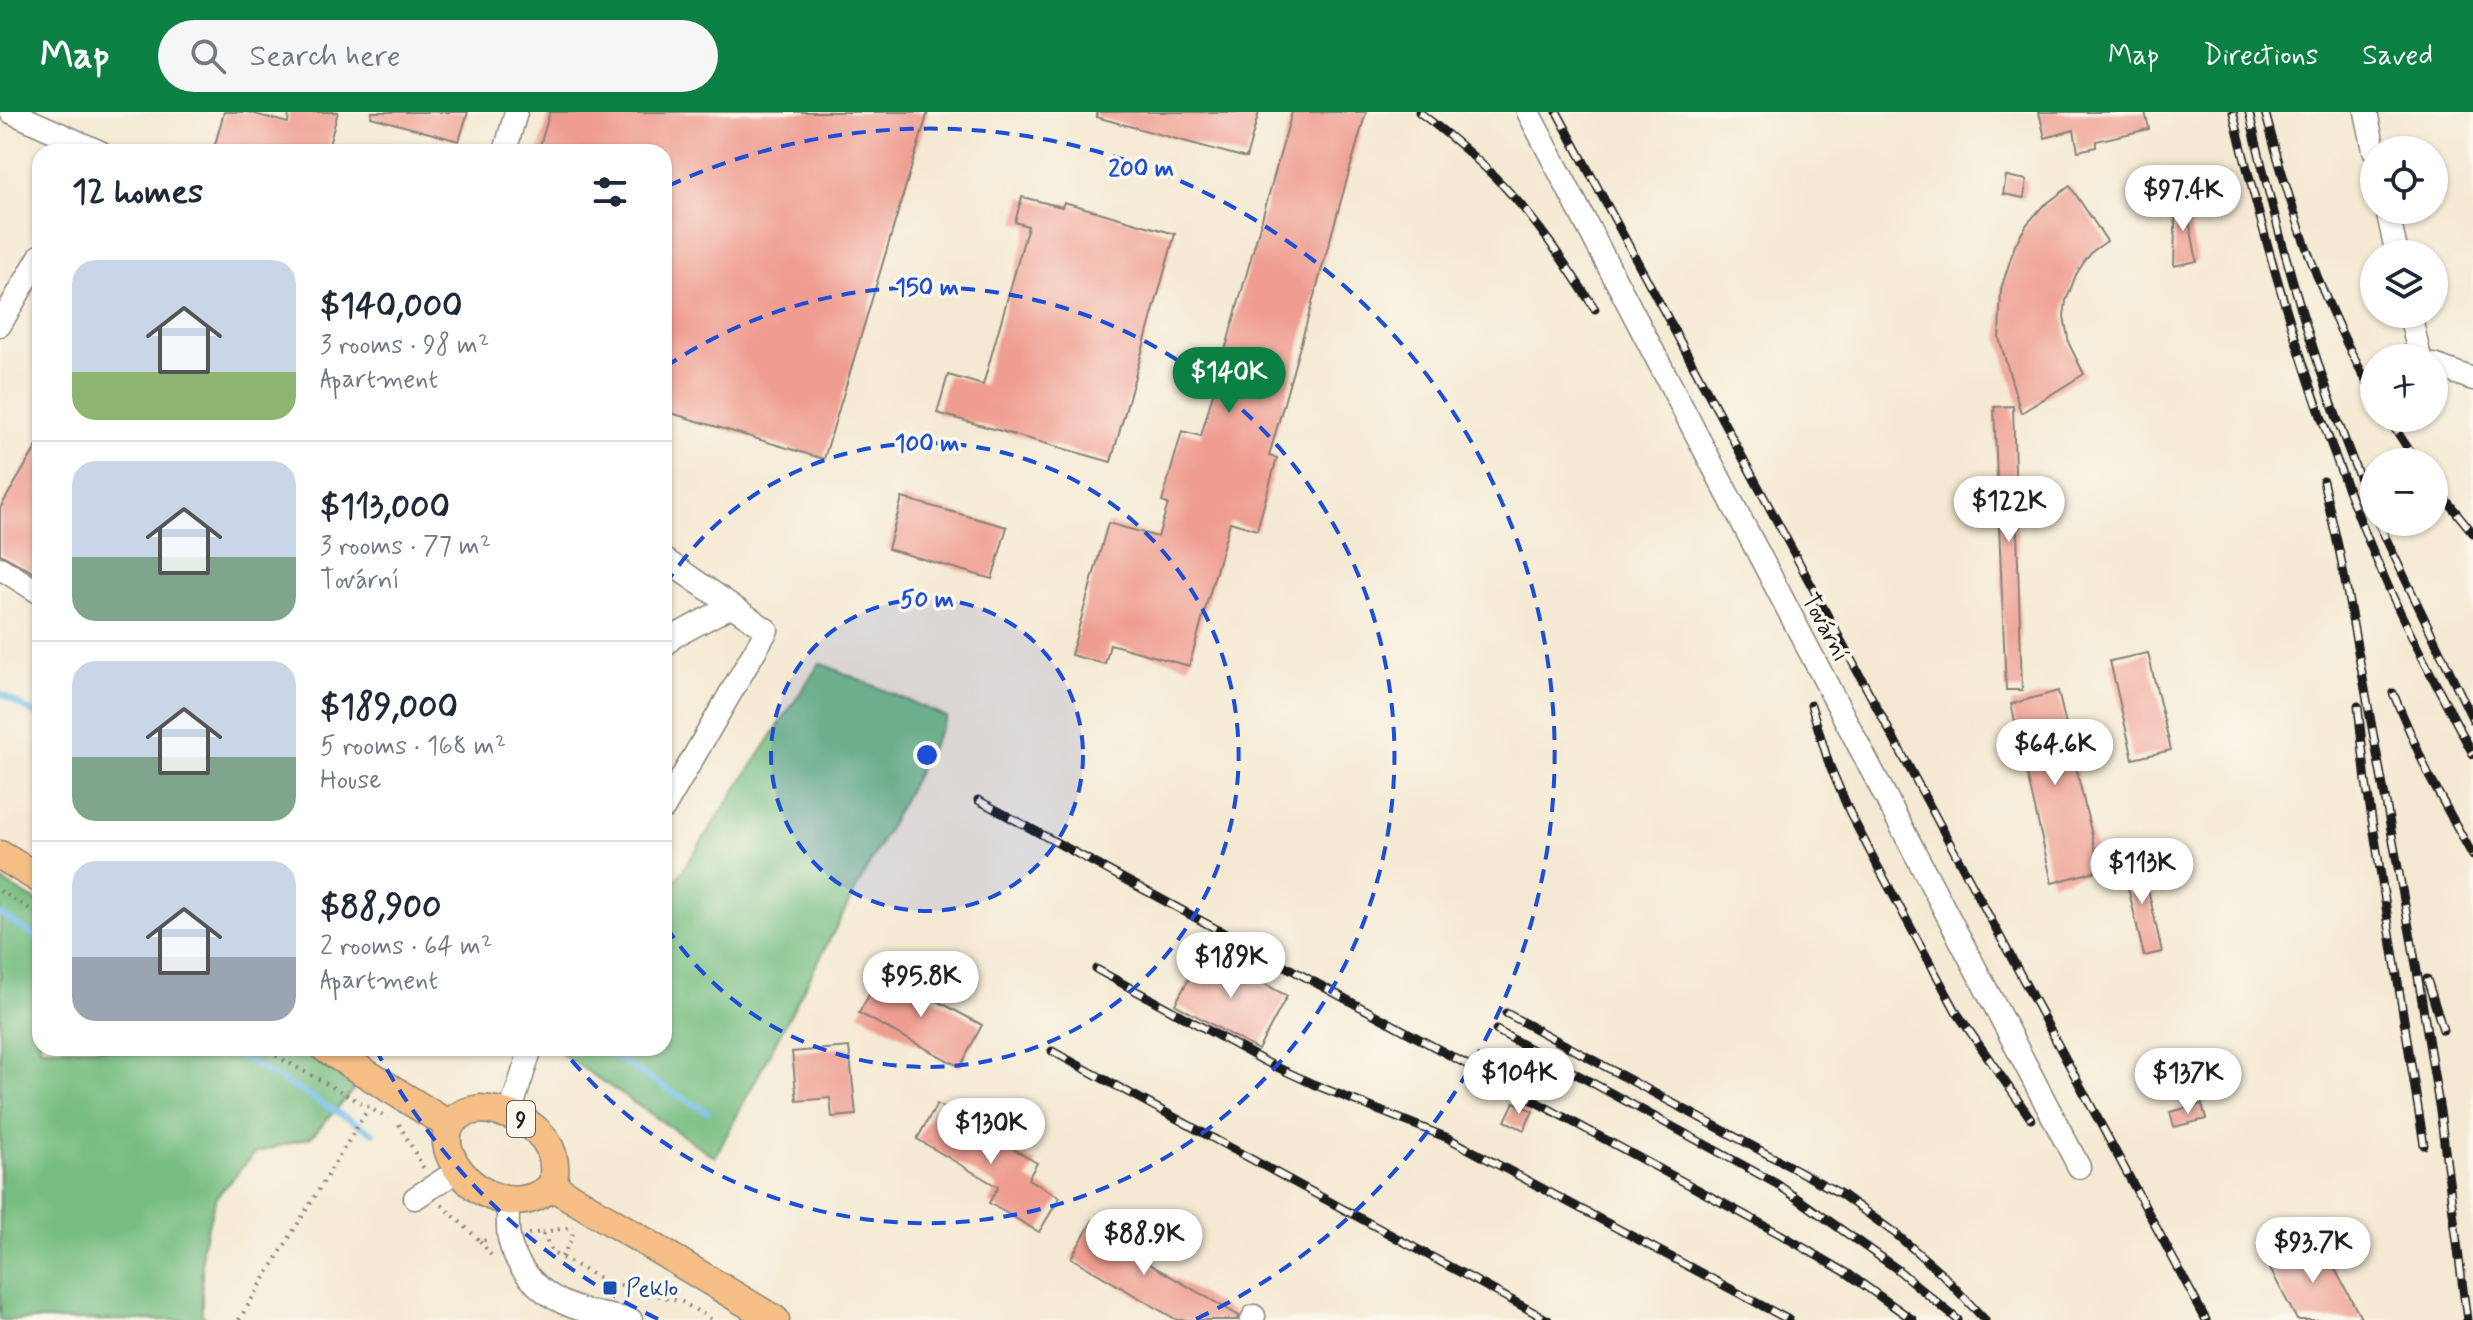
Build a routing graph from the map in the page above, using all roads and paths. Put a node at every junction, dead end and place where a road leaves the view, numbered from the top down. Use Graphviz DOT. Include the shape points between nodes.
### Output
graph roads {
  1 [pos="11,112"];
  2 [pos="516,112"];
  3 [pos="1528,112"];
  4 [pos="2366,112"];
  5 [pos="2371,136"];
  6 [pos="82,144"];
  7 [pos="507,144"];
  8 [pos="32,270"];
  9 [pos="0,325"];
  10 [pos="2448,370"];
  11 [pos="2473,379"];
  12 [pos="672,565"];
  13 [pos="0,568"];
  14 [pos="32,588"];
  15 [pos="731,606"];
  16 [pos="672,638"];
  17 [pos="672,794"];
  18 [pos="0,855"];
  19 [pos="32,874"];
  20 [pos="0,891"];
  21 [pos="32,910"];
  22 [pos="339,1056"];
  23 [pos="528,1056"];
  24 [pos="383,1082"];
  25 [pos="510,1113"];
  26 [pos="449,1125"];
  27 [pos="2079,1167"];
  28 [pos="457,1171"];
  29 [pos="552,1186"];
  30 [pos="415,1198"];
  31 [pos="508,1200"];
  32 [pos="573,1230"];
  33 [pos="562,1257"];
  34 [pos="239,1320"];
  35 [pos="631,1320"];
  36 [pos="775,1320"];
  1 -- 6 [label="street"];
  2 -- 7 [label="street"];
  3 -- 27 [label="street, Tovární"];
  4 -- 5 [label="street"];
  8 -- 9 [label="street"];
  10 -- 11 [label="street"];
  12 -- 15 [label="street"];
  13 -- 14 [label="street"];
  15 -- 16 [label="street"];
  15 -- 17 [label="street" via="767,630"];
  18 -- 19 [label="main road"];
  20 -- 21 [label="path"];
  22 -- 24 [label="main road"];
  23 -- 25 [label="street"];
  24 -- 26 [label="main road"];
  24 -- 34 [label="path"];
  25 -- 26 [label="main road, 9" via="466,1111"];
  25 -- 29 [label="main road, 9" via="537,1130 551,1151"];
  26 -- 28 [label="main road" via="447,1148"];
  28 -- 30 [label="street"];
  28 -- 31 [label="main road" via="490,1195"];
  29 -- 31 [label="main road" via="528,1200"];
  29 -- 36 [label="main road"];
  31 -- 35 [label="street" via="512,1250 541,1288 564,1303"];
  32 -- 33 [label="path"];
}
